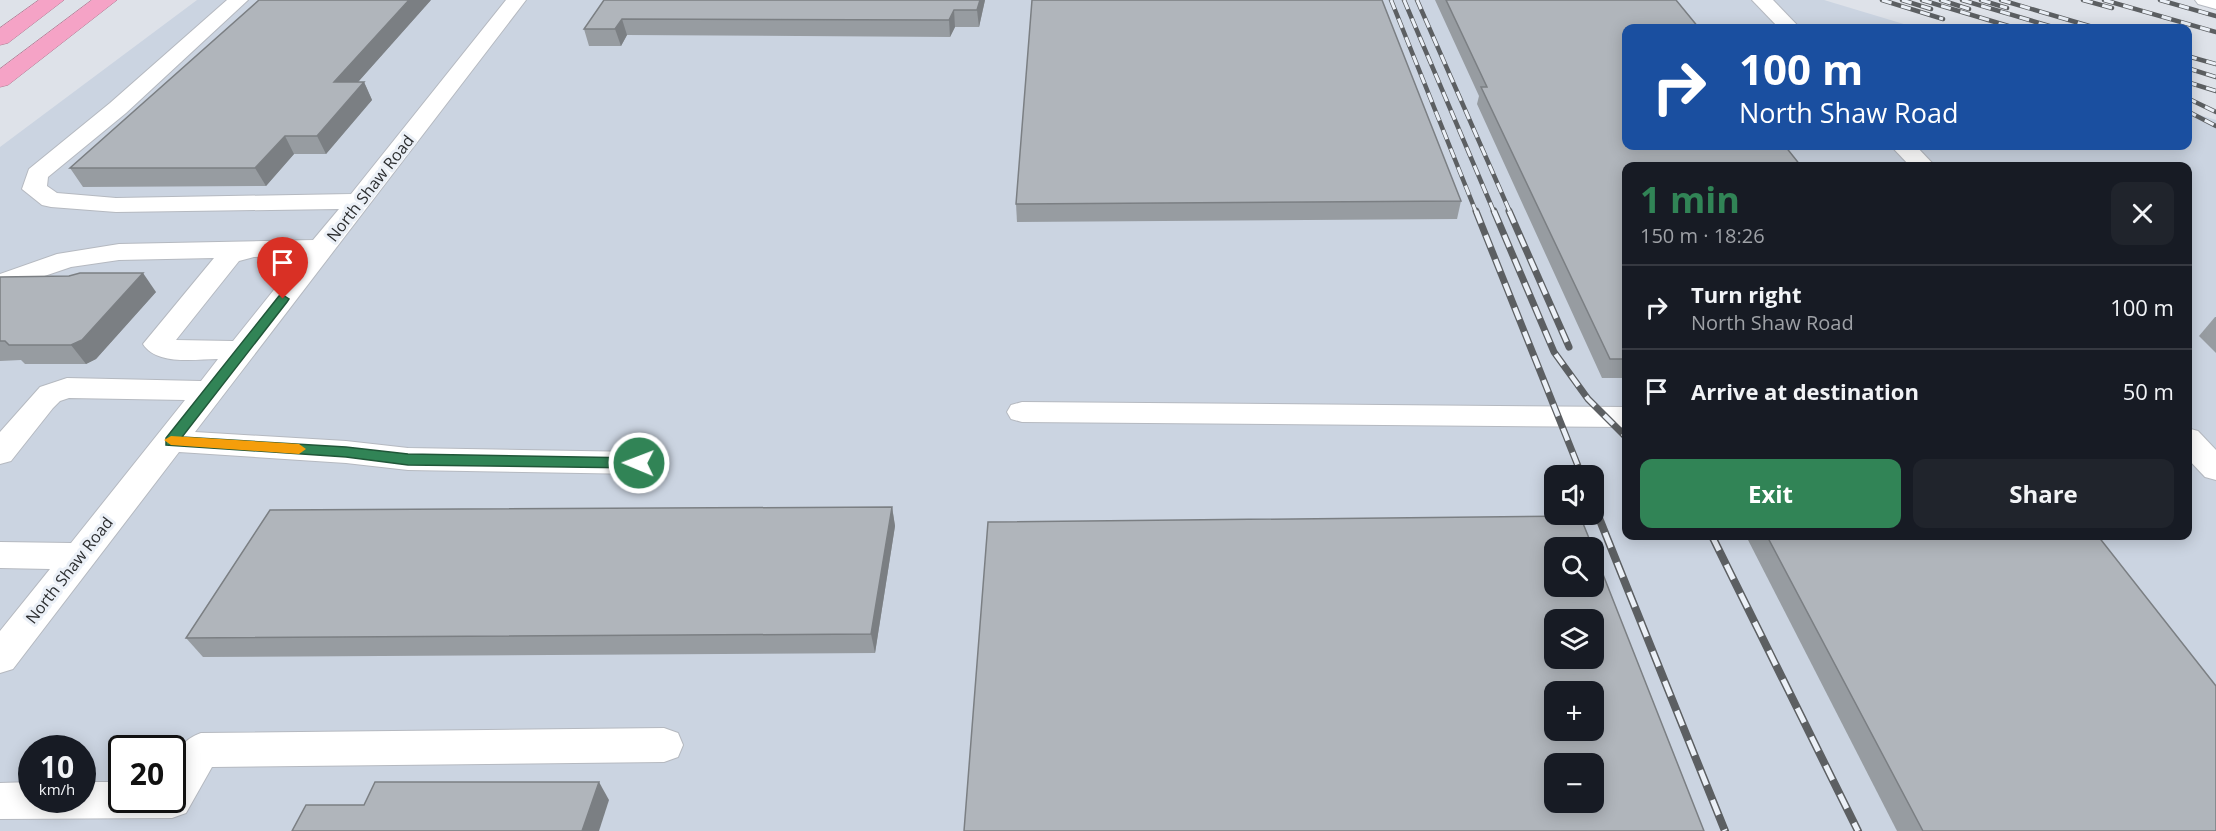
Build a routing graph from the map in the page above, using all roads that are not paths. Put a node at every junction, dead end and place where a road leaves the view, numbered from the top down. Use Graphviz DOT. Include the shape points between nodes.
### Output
graph roads {
  1 [pos="53,0"];
  2 [pos="106,0"];
  3 [pos="238,0"];
  4 [pos="516,0"];
  5 [pos="1762,0"];
  6 [pos="2205,0"];
  7 [pos="2216,3"];
  8 [pos="1786,24"];
  9 [pos="0,38"];
  10 [pos="0,80"];
  11 [pos="1907,150"];
  12 [pos="1919,162"];
  13 [pos="360,201"];
  14 [pos="323,248"];
  15 [pos="244,250"];
  16 [pos="9,280"];
  17 [pos="243,350"];
  18 [pos="211,391"];
  19 [pos="1022,412"];
  20 [pos="1615,417"];
  21 [pos="171,441"];
  22 [pos="2192,444"];
  23 [pos="0,453"];
  24 [pos="639,463"];
  25 [pos="2216,469"];
  26 [pos="0,555"];
  27 [pos="81,556"];
  28 [pos="0,658"];
  29 [pos="664,745"];
  30 [pos="0,801"];
  1 -- 9 [label="highway"];
  2 -- 10 [label="highway"];
  3 -- 13 [label="street" via="118,108 37,174 34,189 51,200 116,205"];
  4 -- 13 [label="street, North Shaw Road"];
  5 -- 8 [label="street"];
  6 -- 7 [label="street"];
  11 -- 12 [label="street"];
  13 -- 14 [label="street, North Shaw Road"];
  14 -- 15 [label="street"];
  14 -- 17 [label="street, North Shaw Road"];
  15 -- 16 [label="street" via="119,252 66,260"];
  15 -- 17 [label="street" via="230,256 157,344 166,349"];
  17 -- 18 [label="street, North Shaw Road"];
  18 -- 21 [label="street, North Shaw Road"];
  18 -- 23 [label="street" via="67,388 50,394"];
  19 -- 20 [label="street"];
  21 -- 24 [label="street" via="408,459"];
  21 -- 27 [label="street, North Shaw Road"];
  22 -- 25 [label="street"];
  26 -- 27 [label="street"];
  27 -- 28 [label="street, North Shaw Road"];
  29 -- 30 [label="street" via="201,750 172,800"];
}
